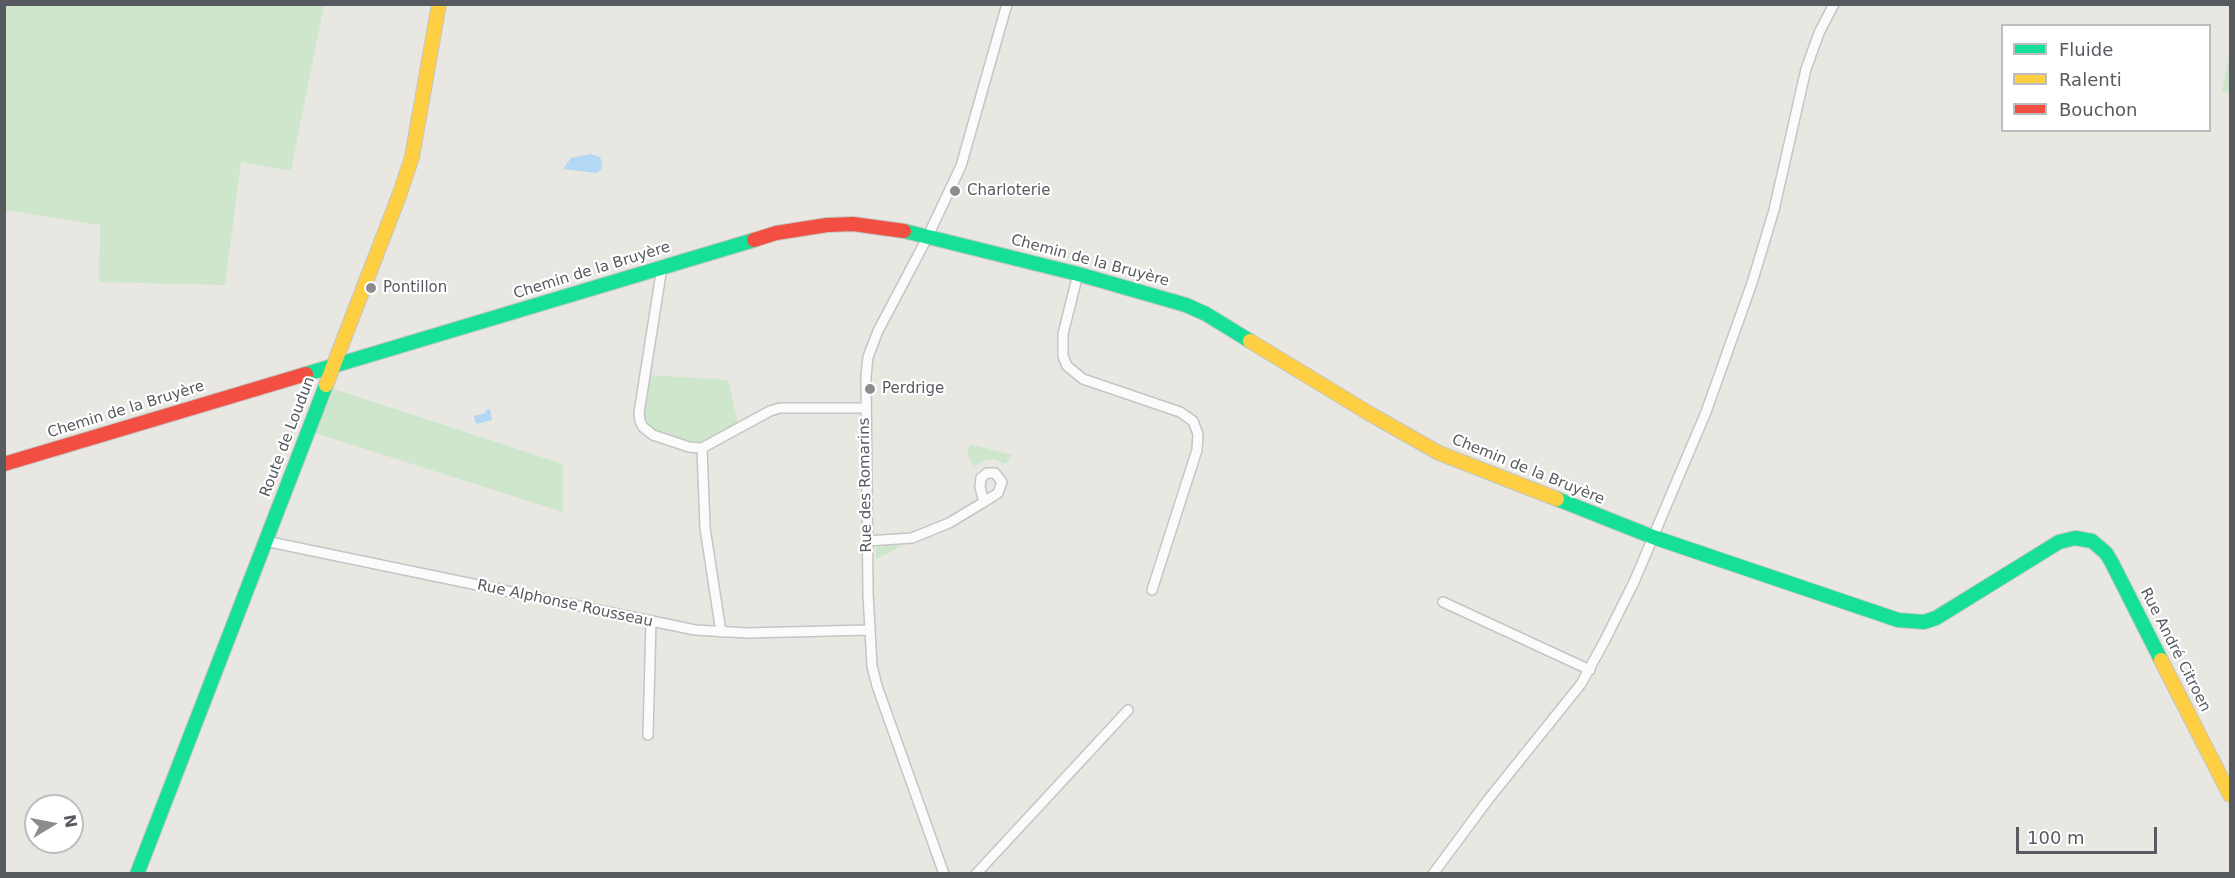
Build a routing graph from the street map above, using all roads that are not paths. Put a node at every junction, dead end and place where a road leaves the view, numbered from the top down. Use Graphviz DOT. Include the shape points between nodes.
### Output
graph roads {
  1 [pos="439,4"];
  2 [pos="1007,4"];
  3 [pos="1834,4"];
  4 [pos="928,236"];
  5 [pos="662,267"];
  6 [pos="1078,274"];
  7 [pos="334,365"];
  8 [pos="865,408"];
  9 [pos="702,448"];
  10 [pos="4,464"];
  11 [pos="984,502"];
  12 [pos="1653,537"];
  13 [pos="867,540"];
  14 [pos="265,541"];
  15 [pos="2106,553"];
  16 [pos="1152,590"];
  17 [pos="1443,602"];
  18 [pos="651,621"];
  19 [pos="869,630"];
  20 [pos="721,632"];
  21 [pos="1590,670"];
  22 [pos="1128,710"];
  23 [pos="648,735"];
  24 [pos="2230,795"];
  25 [pos="137,873"];
  26 [pos="944,873"];
  27 [pos="976,873"];
  28 [pos="1433,873"];
  1 -- 7 [label="street, Route de Loudun" via="406,177"];
  2 -- 4 [label="street, Rue des Romarins" via="965,153"];
  3 -- 12 [label="street" via="1806,69 1774,210 1752,283 1706,412"];
  4 -- 5 [label="street, Chemin de la Bruyère" via="853,224 800,228"];
  4 -- 6 [label="street, Chemin de la Bruyère"];
  4 -- 8 [label="street, Rue des Romarins" via="873,344 866,369"];
  5 -- 7 [label="street, Chemin de la Bruyère"];
  5 -- 9 [label="street" via="640,421 653,435"];
  6 -- 12 [label="street, Chemin de la Bruyère" via="1206,314 1439,453"];
  6 -- 16 [label="street" via="1063,334 1063,356 1068,366 1083,380 1180,412 1192,421 1198,434 1197,450"];
  7 -- 10 [label="street, Chemin de la Bruyère"];
  7 -- 14 [label="street, Route de Loudun"];
  8 -- 9 [label="street" via="780,408"];
  8 -- 13 [label="street, Rue des Romarins"];
  9 -- 20 [label="street" via="705,528"];
  11 -- 13 [label="street" via="925,534 902,540"];
  12 -- 15 [label="street, Chemin de la Bruyère" via="1858,608 1911,622 1924,622 1948,612 2059,542 2083,538"];
  12 -- 21 [label="street"];
  13 -- 19 [label="street, Rue des Romarins"];
  14 -- 18 [label="street, Rue Alphonse Rousseau"];
  14 -- 25 [label="street, Route de Loudun"];
  15 -- 24 [label="street, Rue André Citroen"];
  17 -- 21 [label="street"];
  18 -- 20 [label="street, Rue Alphonse Rousseau"];
  18 -- 23 [label="street"];
  19 -- 20 [label="street, Rue Alphonse Rousseau"];
  19 -- 26 [label="street, Rue des Romarins" via="877,686"];
  21 -- 28 [label="street"];
  22 -- 27 [label="street"];
}
